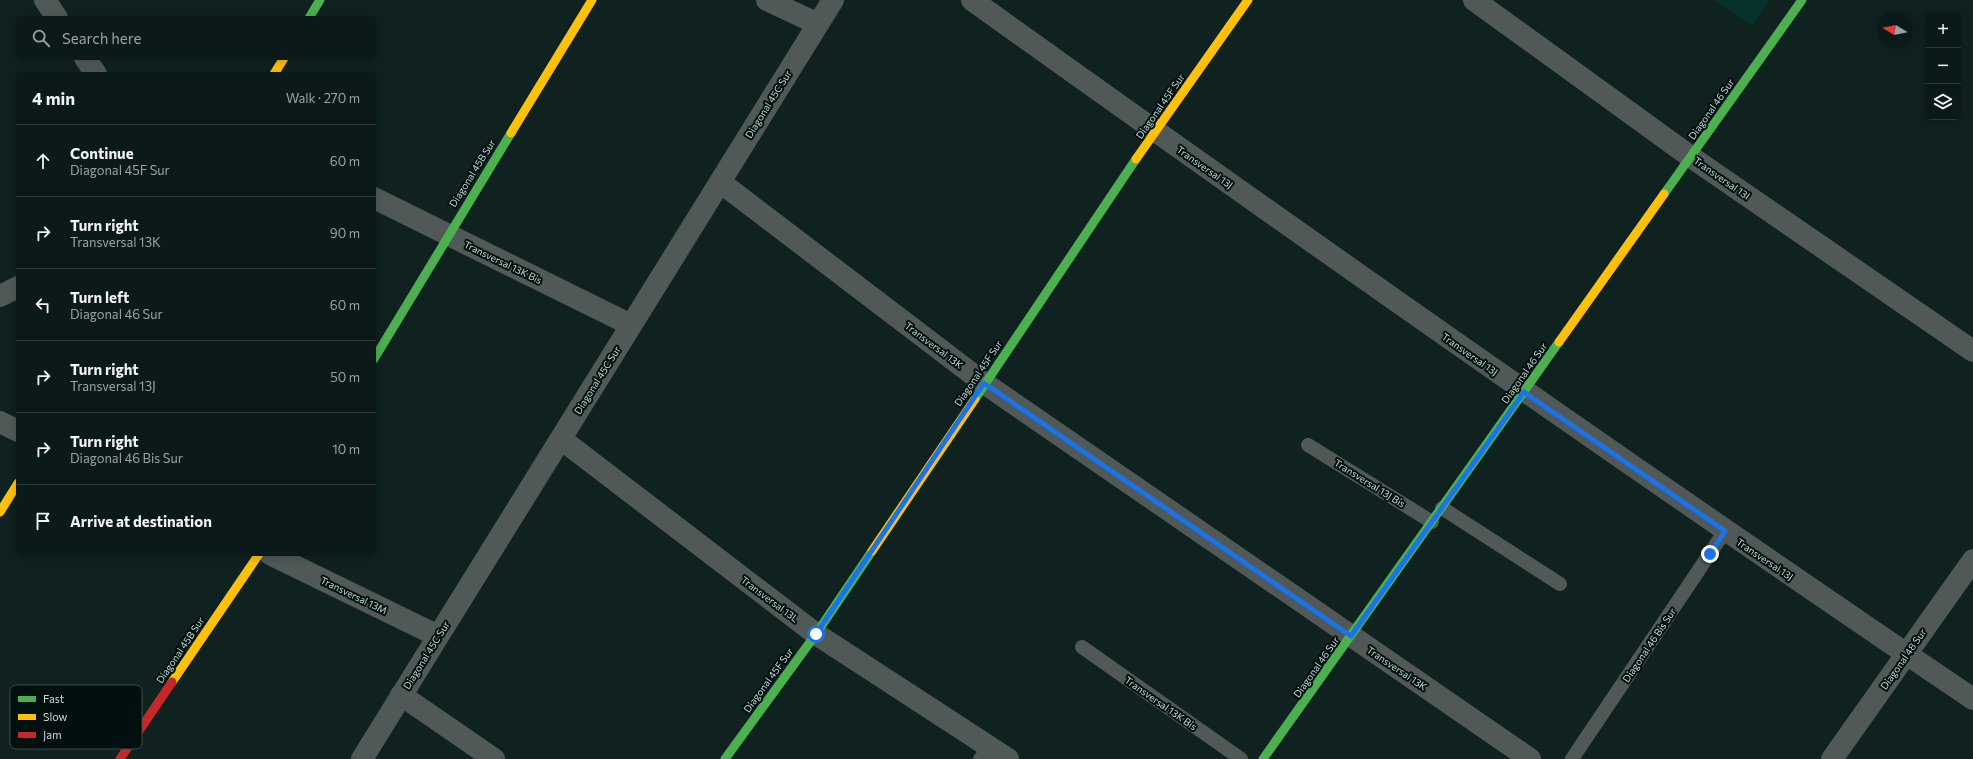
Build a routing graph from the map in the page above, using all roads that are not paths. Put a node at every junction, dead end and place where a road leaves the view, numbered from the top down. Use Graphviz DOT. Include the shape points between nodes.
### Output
graph roads {
  1 [pos="45,0"];
  2 [pos="320,0"];
  3 [pos="592,0"];
  4 [pos="767,0"];
  5 [pos="833,0"];
  6 [pos="972,0"];
  7 [pos="1248,0"];
  8 [pos="1474,0"];
  9 [pos="1802,0"];
  10 [pos="56,16"];
  11 [pos="310,16"];
  12 [pos="818,24"];
  13 [pos="86,60"];
  14 [pos="283,60"];
  15 [pos="95,72"];
  16 [pos="275,72"];
  17 [pos="1155,131"];
  18 [pos="1691,157"];
  19 [pos="720,182"];
  20 [pos="376,199"];
  21 [pos="448,235"];
  22 [pos="16,288"];
  23 [pos="0,296"];
  24 [pos="631,325"];
  25 [pos="1973,351"];
  26 [pos="376,356"];
  27 [pos="984,383"];
  28 [pos="1524,392"];
  29 [pos="0,422"];
  30 [pos="16,430"];
  31 [pos="561,439"];
  32 [pos="1308,445"];
  33 [pos="16,486"];
  34 [pos="1442,508"];
  35 [pos="0,512"];
  36 [pos="1432,522"];
  37 [pos="1725,531"];
  38 [pos="258,556"];
  39 [pos="274,556"];
  40 [pos="1973,560"];
  41 [pos="1560,584"];
  42 [pos="816,634"];
  43 [pos="438,636"];
  44 [pos="1351,636"];
  45 [pos="1082,647"];
  46 [pos="1906,654"];
  47 [pos="401,695"];
  48 [pos="1973,699"];
  49 [pos="142,727"];
  50 [pos="127,749"];
  51 [pos="992,755"];
  52 [pos="120,759"];
  53 [pos="362,759"];
  54 [pos="494,759"];
  55 [pos="725,759"];
  56 [pos="1241,759"];
  57 [pos="1264,759"];
  58 [pos="1530,759"];
  59 [pos="1572,759"];
  60 [pos="1832,759"];
  1 -- 10 [label="street"];
  2 -- 11 [label="street"];
  3 -- 21 [label="street, Diagonal 45B Sur"];
  4 -- 12 [label="street"];
  5 -- 12 [label="street, Diagonal 45C Sur"];
  6 -- 17 [label="street, Transversal 13J"];
  7 -- 17 [label="street, Diagonal 45F Sur"];
  8 -- 18 [label="street, Transversal 13I"];
  9 -- 18 [label="street, Diagonal 46 Sur"];
  12 -- 19 [label="street, Diagonal 45C Sur"];
  13 -- 15 [label="street"];
  14 -- 16 [label="street"];
  17 -- 27 [label="street, Diagonal 45F Sur"];
  17 -- 28 [label="street, Transversal 13J"];
  18 -- 25 [label="street, Transversal 13I"];
  18 -- 28 [label="street, Diagonal 46 Sur"];
  19 -- 24 [label="street, Diagonal 45C Sur"];
  19 -- 27 [label="street, Transversal 13K"];
  20 -- 21 [label="street, Transversal 13K Bis"];
  21 -- 24 [label="street, Transversal 13K Bis"];
  21 -- 26 [label="street, Diagonal 45B Sur"];
  22 -- 23 [label="street"];
  24 -- 31 [label="street, Diagonal 45C Sur"];
  27 -- 42 [label="street, Diagonal 45F Sur"];
  27 -- 44 [label="street, Transversal 13K"];
  28 -- 34 [label="street, Diagonal 46 Sur"];
  28 -- 37 [label="street, Transversal 13J"];
  29 -- 30 [label="street"];
  31 -- 42 [label="street, Transversal 13L"];
  31 -- 43 [label="street, Diagonal 45C Sur"];
  32 -- 36 [label="lane, Transversal 13J Bis"];
  33 -- 35 [label="street"];
  34 -- 36 [label="street, Diagonal 46 Sur"];
  34 -- 41 [label="lane"];
  36 -- 44 [label="street, Diagonal 46 Sur"];
  37 -- 46 [label="street, Transversal 13J"];
  37 -- 59 [label="lane, Diagonal 46 Bis Sur"];
  38 -- 49 [label="street, Diagonal 45B Sur"];
  39 -- 43 [label="street, Transversal 13M"];
  40 -- 46 [label="street, Diagonal 48 Sur"];
  42 -- 51 [label="street, Transversal 13L"];
  42 -- 55 [label="street, Diagonal 45F Sur"];
  43 -- 47 [label="street, Diagonal 45C Sur"];
  44 -- 57 [label="street, Diagonal 46 Sur"];
  44 -- 58 [label="street, Transversal 13K"];
  45 -- 56 [label="lane, Transversal 13K Bis"];
  46 -- 48 [label="street, Transversal 13J"];
  46 -- 60 [label="street, Diagonal 48 Sur"];
  47 -- 53 [label="street, Diagonal 45C Sur"];
  47 -- 54 [label="street"];
  50 -- 52 [label="street, Diagonal 45B Sur"];
}
